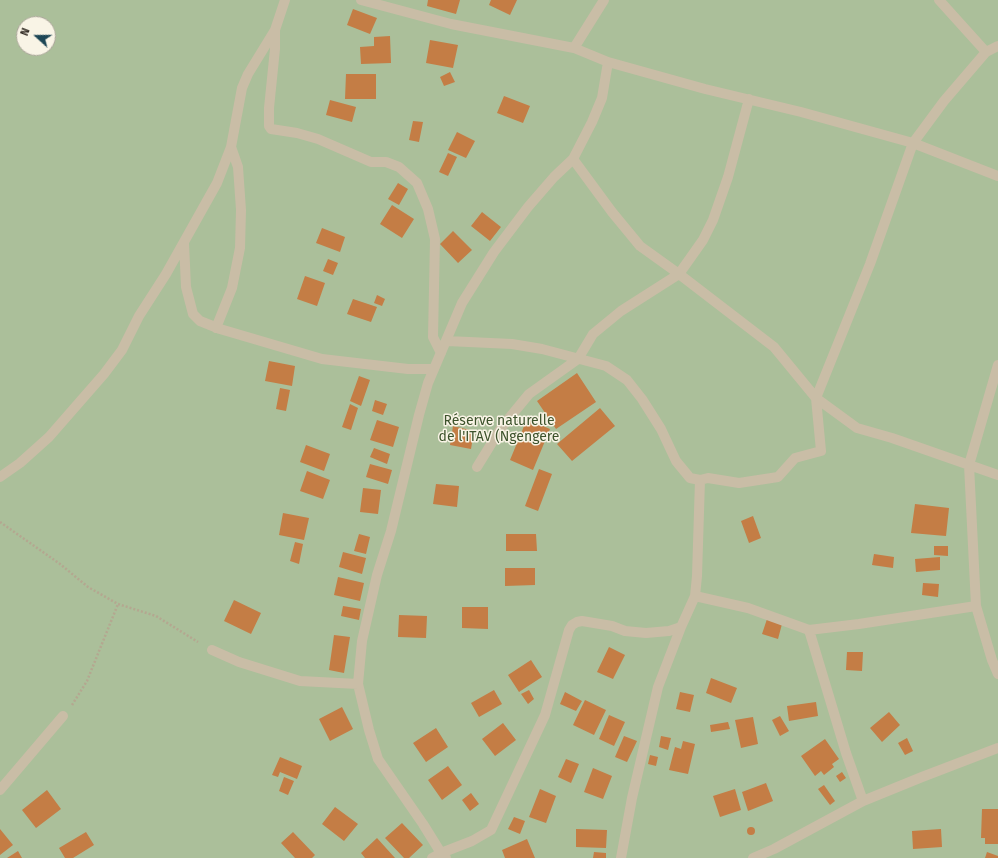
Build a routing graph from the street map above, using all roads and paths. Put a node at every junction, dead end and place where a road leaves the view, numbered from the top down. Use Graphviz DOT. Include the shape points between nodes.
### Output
graph roads {
  1 [pos="285,0"];
  2 [pos="361,0"];
  3 [pos="604,0"];
  4 [pos="939,0"];
  5 [pos="275,30"];
  6 [pos="998,46"];
  7 [pos="574,48"];
  8 [pos="986,52"];
  9 [pos="608,62"];
  10 [pos="749,100"];
  11 [pos="913,143"];
  12 [pos="231,147"];
  13 [pos="573,159"];
  14 [pos="998,176"];
  15 [pos="184,243"];
  16 [pos="679,274"];
  17 [pos="216,328"];
  18 [pos="447,341"];
  19 [pos="441,353"];
  20 [pos="578,359"];
  21 [pos="998,365"];
  22 [pos="434,369"];
  23 [pos="816,398"];
  24 [pos="969,465"];
  25 [pos="477,467"];
  26 [pos="998,475"];
  27 [pos="0,477"];
  28 [pos="700,480"];
  29 [pos="0,522"];
  30 [pos="695,596"];
  31 [pos="118,604"];
  32 [pos="976,606"];
  33 [pos="681,627"];
  34 [pos="809,630"];
  35 [pos="212,650"];
  36 [pos="998,674"];
  37 [pos="358,684"];
  38 [pos="63,716"];
  39 [pos="998,748"];
  40 [pos="0,790"];
  41 [pos="863,801"];
  42 [pos="440,856"];
  43 [pos="621,858"];
  44 [pos="752,858"];
  1 -- 5 [label="street"];
  2 -- 7 [label="street" via="451,24"];
  3 -- 7 [label="street"];
  4 -- 8 [label="street"];
  5 -- 12 [label="street" via="242,88"];
  5 -- 19 [label="street" via="269,108 271,129 318,139 371,162 386,162 399,168 417,183 428,209 435,239 433,337"];
  6 -- 8 [label="street"];
  7 -- 9 [label="street"];
  8 -- 11 [label="street" via="944,101"];
  9 -- 10 [label="street"];
  9 -- 13 [label="street" via="602,98"];
  10 -- 11 [label="street"];
  10 -- 16 [label="street" via="728,178 713,220 703,240"];
  11 -- 14 [label="street"];
  11 -- 23 [label="street" via="870,264"];
  12 -- 15 [label="street" via="217,183"];
  12 -- 17 [label="street" via="238,167 240,248 232,288"];
  13 -- 16 [label="street" via="640,246"];
  13 -- 18 [label="street" via="528,207 494,252 462,303"];
  15 -- 17 [label="street" via="186,287 193,314 200,321"];
  15 -- 27 [label="street" via="139,316 122,350 104,374 49,437"];
  16 -- 20 [label="street" via="621,312 593,334"];
  16 -- 23 [label="street" via="774,348"];
  17 -- 22 [label="street" via="322,359 408,369"];
  18 -- 19 [label="street"];
  18 -- 20 [label="street" via="542,348"];
  19 -- 22 [label="street"];
  20 -- 25 [label="street" via="529,394 502,428"];
  20 -- 28 [label="street" via="606,366 627,380 661,429 676,461 690,478"];
  21 -- 24 [label="street"];
  22 -- 37 [label="street" via="419,415 391,531 377,575 362,641"];
  23 -- 24 [label="street" via="857,428"];
  23 -- 28 [label="street" via="821,451 795,458 778,477 739,483 708,478"];
  24 -- 26 [label="street"];
  24 -- 32 [label="street"];
  28 -- 30 [label="street"];
  29 -- 31 [label="path" via="88,587"];
  30 -- 33 [label="street"];
  30 -- 34 [label="street" via="748,608"];
  31 -- 35 [label="path" via="156,616"];
  31 -- 38 [label="path" via="87,681"];
  32 -- 34 [label="street"];
  32 -- 36 [label="street"];
  33 -- 42 [label="street" via="646,633 582,621 572,625 545,715 491,830"];
  33 -- 43 [label="street" via="658,687"];
  34 -- 41 [label="street"];
  35 -- 37 [label="street" via="239,662 300,681"];
  37 -- 42 [label="street" via="378,759 424,824"];
  38 -- 40 [label="street"];
  39 -- 41 [label="street"];
  41 -- 44 [label="street" via="774,849"];
}
